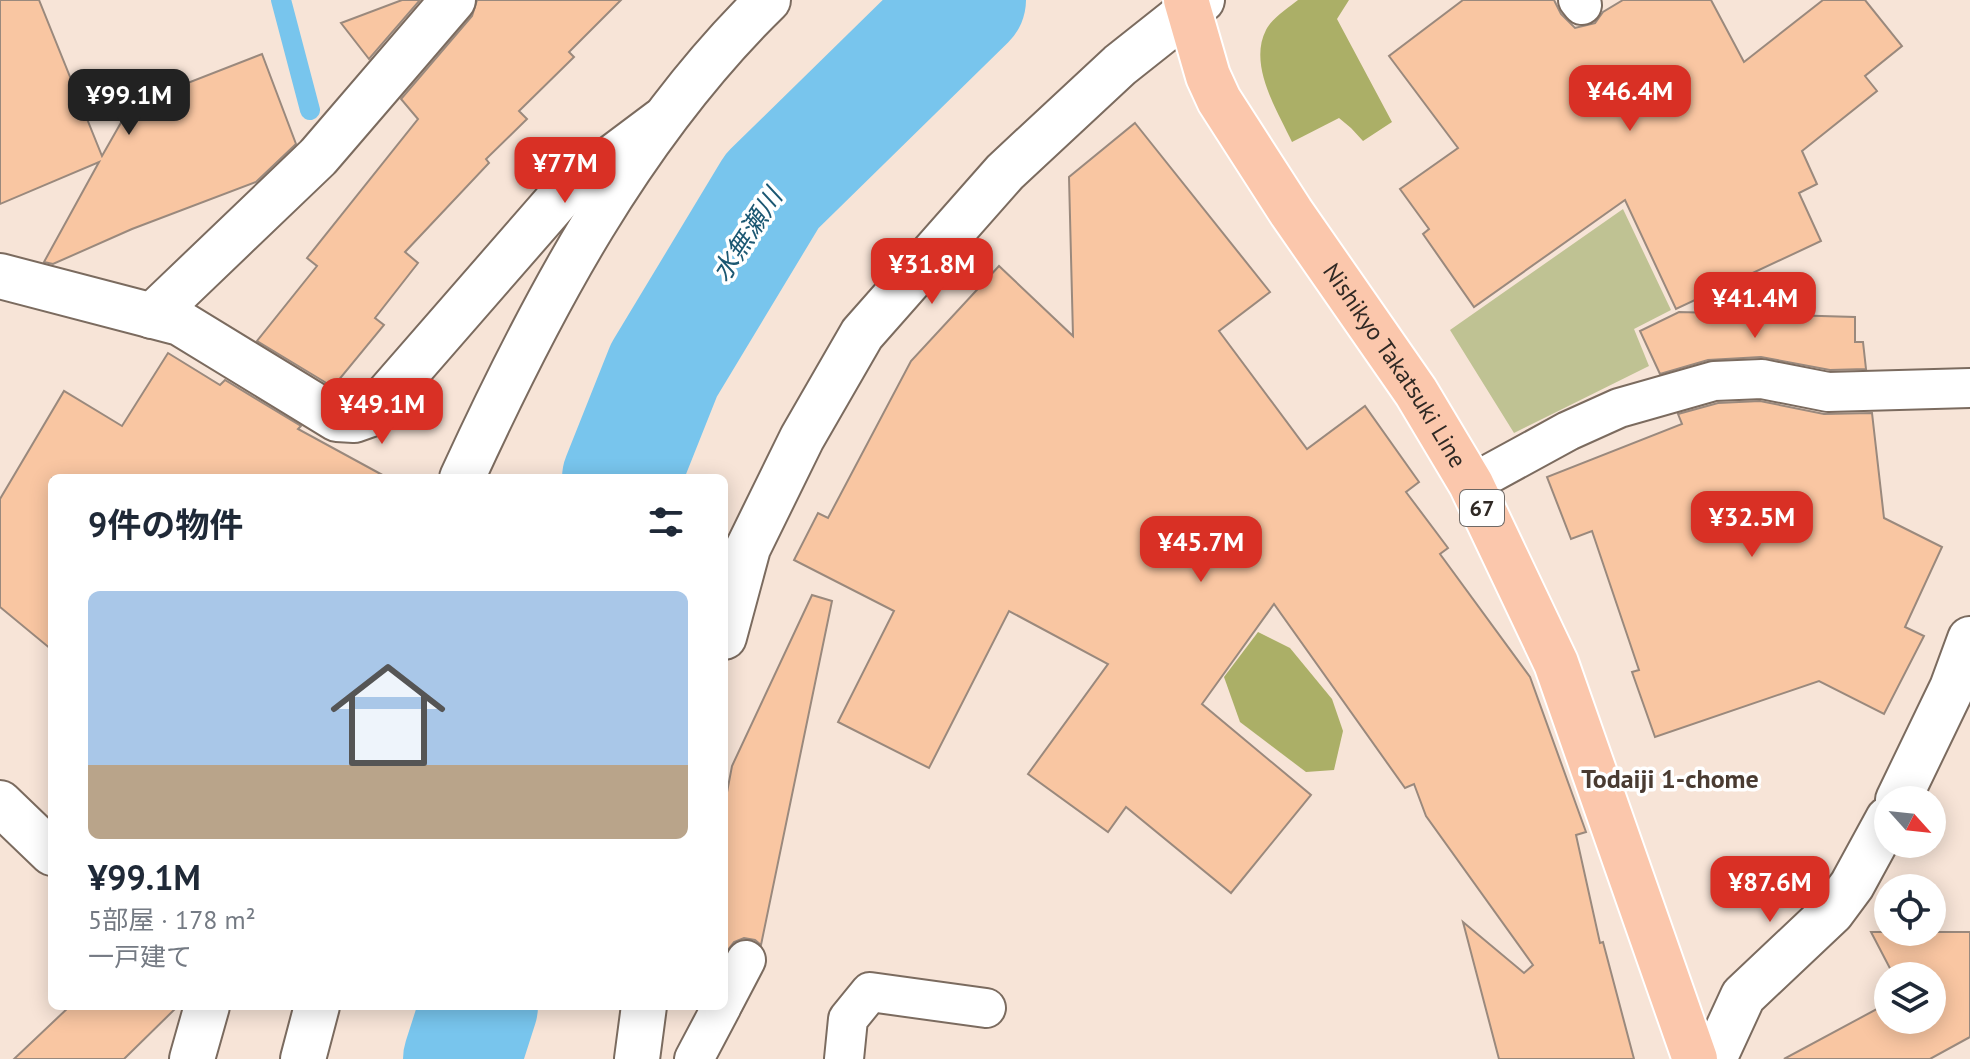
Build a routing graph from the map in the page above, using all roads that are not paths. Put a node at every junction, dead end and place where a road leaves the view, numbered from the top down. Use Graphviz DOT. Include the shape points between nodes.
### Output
graph roads {
  1 [pos="453,0"];
  2 [pos="768,0"];
  3 [pos="1192,4"];
  4 [pos="661,121"];
  5 [pos="0,276"];
  6 [pos="152,316"];
  7 [pos="1967,375"];
  8 [pos="464,474"];
  9 [pos="1471,484"];
  10 [pos="728,622"];
  11 [pos="1970,639"];
  12 [pos="1905,786"];
  13 [pos="0,803"];
  14 [pos="1874,845"];
  15 [pos="48,849"];
  16 [pos="746,960"];
  17 [pos="728,994"];
  18 [pos="986,1008"];
  19 [pos="206,1010"];
  20 [pos="316,1010"];
  21 [pos="643,1010"];
  22 [pos="720,1010"];
  23 [pos="192,1059"];
  24 [pos="303,1059"];
  25 [pos="637,1059"];
  26 [pos="694,1059"];
  27 [pos="844,1059"];
  28 [pos="1695,1059"];
  29 [pos="1714,1059"];
  1 -- 6 [label="street" via="318,157"];
  2 -- 4 [label="street"];
  3 -- 9 [label="main road, Nishikyo Takatsuki Line / 67" via="1208,76 1219,100 1416,392"];
  3 -- 10 [label="street" via="1005,172 862,334 802,438 748,548"];
  4 -- 6 [label="street" via="561,196 371,414 337,419 180,323"];
  4 -- 8 [label="street" via="577,249"];
  5 -- 6 [label="street"];
  7 -- 9 [label="lane" via="1828,392 1762,379 1714,381 1619,408"];
  9 -- 28 [label="main road, Nishikyo Takatsuki Line / 67" via="1556,663"];
  11 -- 12 [label="street"];
  13 -- 15 [label="street"];
  14 -- 29 [label="street" via="1832,912 1743,996"];
  16 -- 17 [label="lane"];
  18 -- 27 [label="lane" via="870,992 848,1019"];
  19 -- 23 [label="street"];
  20 -- 24 [label="street"];
  21 -- 25 [label="street"];
  22 -- 26 [label="lane"];
}
